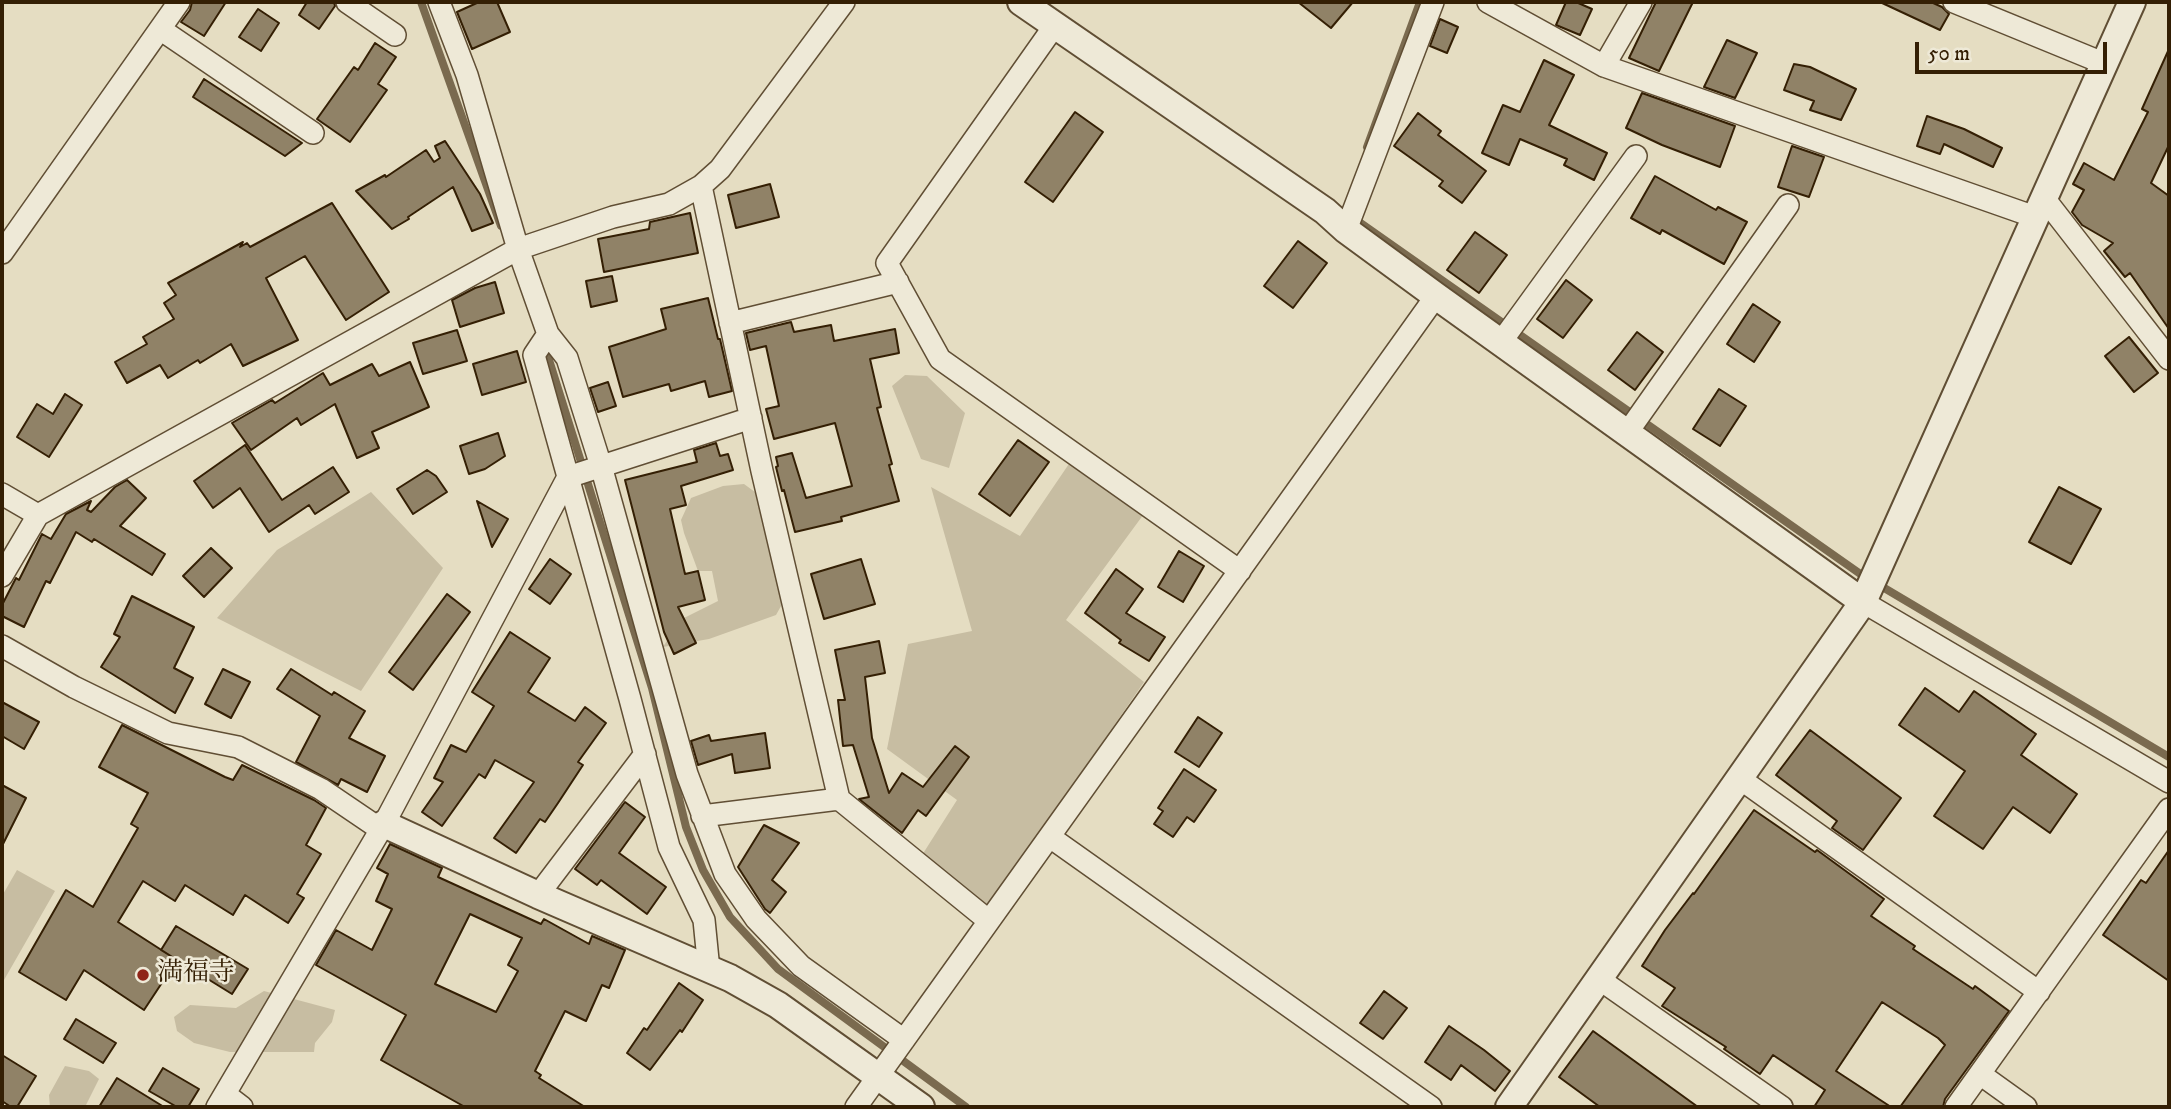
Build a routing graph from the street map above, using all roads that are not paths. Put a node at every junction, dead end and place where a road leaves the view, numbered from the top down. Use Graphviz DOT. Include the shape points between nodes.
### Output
graph roads {
  1 [pos="179,2"];
  2 [pos="347,2"];
  3 [pos="844,2"];
  4 [pos="1021,2"];
  5 [pos="1433,2"];
  6 [pos="1488,2"];
  7 [pos="1641,2"];
  8 [pos="1954,2"];
  9 [pos="2132,2"];
  10 [pos="443,4"];
  11 [pos="1055,25"];
  12 [pos="160,29"];
  13 [pos="395,36"];
  14 [pos="2103,63"];
  15 [pos="1604,66"];
  16 [pos="313,133"];
  17 [pos="1636,156"];
  18 [pos="701,186"];
  19 [pos="1788,205"];
  20 [pos="2040,207"];
  21 [pos="1346,230"];
  22 [pos="518,249"];
  23 [pos="2,253"];
  24 [pos="898,282"];
  25 [pos="1436,296"];
  26 [pos="730,323"];
  27 [pos="548,334"];
  28 [pos="1501,342"];
  29 [pos="2169,359"];
  30 [pos="751,418"];
  31 [pos="1628,433"];
  32 [pos="601,466"];
  33 [pos="568,477"];
  34 [pos="2,494"];
  35 [pos="38,515"];
  36 [pos="1240,571"];
  37 [pos="2,576"];
  38 [pos="1863,602"];
  39 [pos="2,646"];
  40 [pos="645,754"];
  41 [pos="1739,778"];
  42 [pos="2169,782"];
  43 [pos="839,799"];
  44 [pos="2169,810"];
  45 [pos="702,816"];
  46 [pos="382,827"];
  47 [pos="1051,837"];
  48 [pos="538,895"];
  49 [pos="989,921"];
  50 [pos="709,970"];
  51 [pos="1599,979"];
  52 [pos="2039,992"];
  53 [pos="904,1040"];
  54 [pos="1980,1074"];
  55 [pos="878,1076"];
  56 [pos="221,1100"];
  57 [pos="242,1107"];
  58 [pos="856,1107"];
  59 [pos="921,1107"];
  60 [pos="1431,1107"];
  61 [pos="1509,1107"];
  62 [pos="1782,1107"];
  63 [pos="1956,1107"];
  64 [pos="2026,1107"];
  1 -- 12 [label="street"];
  2 -- 13 [label="street"];
  3 -- 18 [label="street" via="720,169"];
  4 -- 11 [label="street"];
  5 -- 21 [label="street"];
  6 -- 15 [label="street"];
  7 -- 15 [label="street"];
  8 -- 14 [label="street"];
  9 -- 14 [label="street"];
  10 -- 22 [label="street"];
  11 -- 21 [label="street"];
  11 -- 24 [label="street" via="887,263"];
  12 -- 16 [label="street"];
  12 -- 23 [label="street"];
  14 -- 20 [label="street"];
  15 -- 20 [label="street"];
  17 -- 28 [label="street"];
  18 -- 22 [label="street" via="669,204 613,217"];
  18 -- 26 [label="street"];
  19 -- 31 [label="street"];
  20 -- 29 [label="street"];
  20 -- 38 [label="street"];
  21 -- 25 [label="street"];
  22 -- 27 [label="street"];
  22 -- 35 [label="street"];
  24 -- 26 [label="street"];
  24 -- 36 [label="street" via="940,359"];
  25 -- 28 [label="street"];
  25 -- 36 [label="street"];
  26 -- 30 [label="street"];
  27 -- 32 [label="street" via="567,358"];
  27 -- 33 [label="street" via="534,355"];
  28 -- 31 [label="street"];
  30 -- 32 [label="street"];
  30 -- 43 [label="street"];
  31 -- 38 [label="street"];
  32 -- 33 [label="street"];
  32 -- 45 [label="street"];
  33 -- 40 [label="street"];
  33 -- 46 [label="street"];
  34 -- 35 [label="street"];
  35 -- 37 [label="street"];
  36 -- 47 [label="street"];
  38 -- 41 [label="street"];
  38 -- 42 [label="street"];
  39 -- 46 [label="street" via="169,733 238,747 321,789"];
  40 -- 48 [label="street"];
  40 -- 50 [label="street" via="668,847 704,920"];
  41 -- 51 [label="street"];
  41 -- 52 [label="street"];
  43 -- 45 [label="street"];
  43 -- 49 [label="street"];
  44 -- 52 [label="street"];
  45 -- 53 [label="street" via="725,874 756,919 801,966"];
  46 -- 48 [label="street"];
  46 -- 56 [label="street"];
  47 -- 49 [label="street"];
  47 -- 60 [label="street"];
  48 -- 50 [label="street"];
  49 -- 53 [label="street"];
  50 -- 55 [label="street" via="778,1005"];
  51 -- 61 [label="street"];
  51 -- 62 [label="street"];
  52 -- 54 [label="street"];
  53 -- 55 [label="street"];
  54 -- 63 [label="street"];
  54 -- 64 [label="street"];
  55 -- 58 [label="street"];
  55 -- 59 [label="street"];
  56 -- 57 [label="street"];
}
